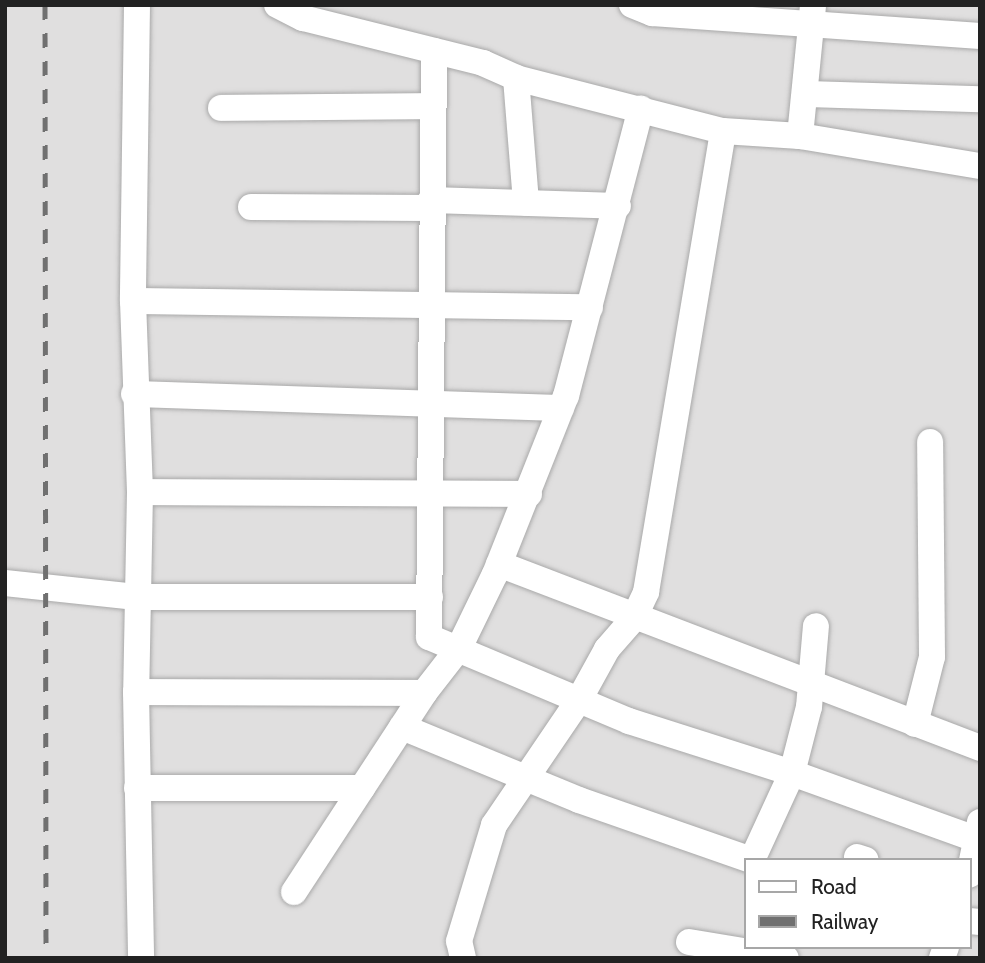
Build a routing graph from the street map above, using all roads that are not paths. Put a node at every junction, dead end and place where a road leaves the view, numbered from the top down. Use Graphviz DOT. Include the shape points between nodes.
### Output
graph roads {
  1 [pos="137,5"];
  2 [pos="277,5"];
  3 [pos="632,5"];
  4 [pos="813,15"];
  5 [pos="980,36"];
  6 [pos="434,51"];
  7 [pos="516,78"];
  8 [pos="807,94"];
  9 [pos="980,99"];
  10 [pos="432,106"];
  11 [pos="221,108"];
  12 [pos="641,109"];
  13 [pos="723,131"];
  14 [pos="800,136"];
  15 [pos="980,166"];
  16 [pos="526,203"];
  17 [pos="431,204"];
  18 [pos="618,206"];
  19 [pos="251,207"];
  20 [pos="133,301"];
  21 [pos="431,306"];
  22 [pos="590,307"];
  23 [pos="134,394"];
  24 [pos="430,403"];
  25 [pos="561,408"];
  26 [pos="930,442"];
  27 [pos="140,492"];
  28 [pos="529,494"];
  29 [pos="430,496"];
  30 [pos="499,564"];
  31 [pos="5,583"];
  32 [pos="136,597"];
  33 [pos="430,597"];
  34 [pos="634,618"];
  35 [pos="816,626"];
  36 [pos="459,648"];
  37 [pos="812,685"];
  38 [pos="136,692"];
  39 [pos="424,693"];
  40 [pos="579,699"];
  41 [pos="915,724"];
  42 [pos="402,727"];
  43 [pos="980,748"];
  44 [pos="792,773"];
  45 [pos="524,778"];
  46 [pos="137,788"];
  47 [pos="362,788"];
  48 [pos="979,831"];
  49 [pos="746,858"];
  50 [pos="753,858"];
  51 [pos="971,866"];
  52 [pos="294,892"];
  53 [pos="689,942"];
  54 [pos="141,958"];
  55 [pos="463,958"];
  56 [pos="787,958"];
  1 -- 20 [label="street"];
  2 -- 6 [label="street" via="303,18"];
  3 -- 4 [label="street" via="652,13"];
  4 -- 5 [label="street"];
  4 -- 8 [label="street"];
  6 -- 7 [label="street" via="483,63"];
  6 -- 10 [label="street"];
  7 -- 12 [label="street"];
  7 -- 16 [label="street"];
  8 -- 9 [label="street"];
  8 -- 14 [label="street"];
  10 -- 11 [label="street"];
  10 -- 17 [label="street"];
  12 -- 13 [label="street"];
  12 -- 18 [label="street"];
  13 -- 14 [label="street"];
  13 -- 34 [label="street" via="646,592"];
  14 -- 15 [label="street"];
  16 -- 17 [label="street"];
  16 -- 18 [label="street"];
  17 -- 19 [label="street"];
  17 -- 21 [label="street"];
  18 -- 22 [label="street"];
  20 -- 21 [label="street"];
  20 -- 23 [label="street"];
  21 -- 22 [label="street"];
  21 -- 24 [label="street"];
  22 -- 25 [label="street"];
  23 -- 24 [label="street"];
  23 -- 27 [label="street"];
  24 -- 25 [label="street"];
  24 -- 29 [label="street"];
  25 -- 28 [label="street"];
  26 -- 41 [label="street" via="932,657"];
  27 -- 29 [label="street"];
  27 -- 32 [label="street"];
  28 -- 29 [label="street"];
  28 -- 30 [label="street"];
  29 -- 33 [label="street"];
  30 -- 34 [label="street"];
  30 -- 36 [label="street"];
  31 -- 32 [label="street"];
  32 -- 33 [label="street"];
  32 -- 38 [label="street"];
  33 -- 36 [label="street" via="429,637"];
  34 -- 37 [label="street"];
  34 -- 40 [label="street" via="607,649"];
  35 -- 37 [label="street"];
  36 -- 39 [label="street"];
  36 -- 40 [label="street"];
  37 -- 41 [label="street"];
  37 -- 44 [label="street"];
  38 -- 39 [label="street"];
  38 -- 46 [label="street"];
  39 -- 42 [label="street"];
  40 -- 44 [label="street" via="629,721"];
  40 -- 45 [label="street"];
  41 -- 43 [label="street"];
  42 -- 45 [label="street"];
  42 -- 47 [label="street"];
  44 -- 48 [label="street"];
  44 -- 50 [label="street"];
  45 -- 49 [label="street"];
  45 -- 55 [label="street" via="494,825 479,867 459,942"];
  46 -- 47 [label="street"];
  46 -- 54 [label="street"];
  47 -- 52 [label="street"];
  48 -- 51 [label="street"];
  53 -- 56 [label="street"];
}
